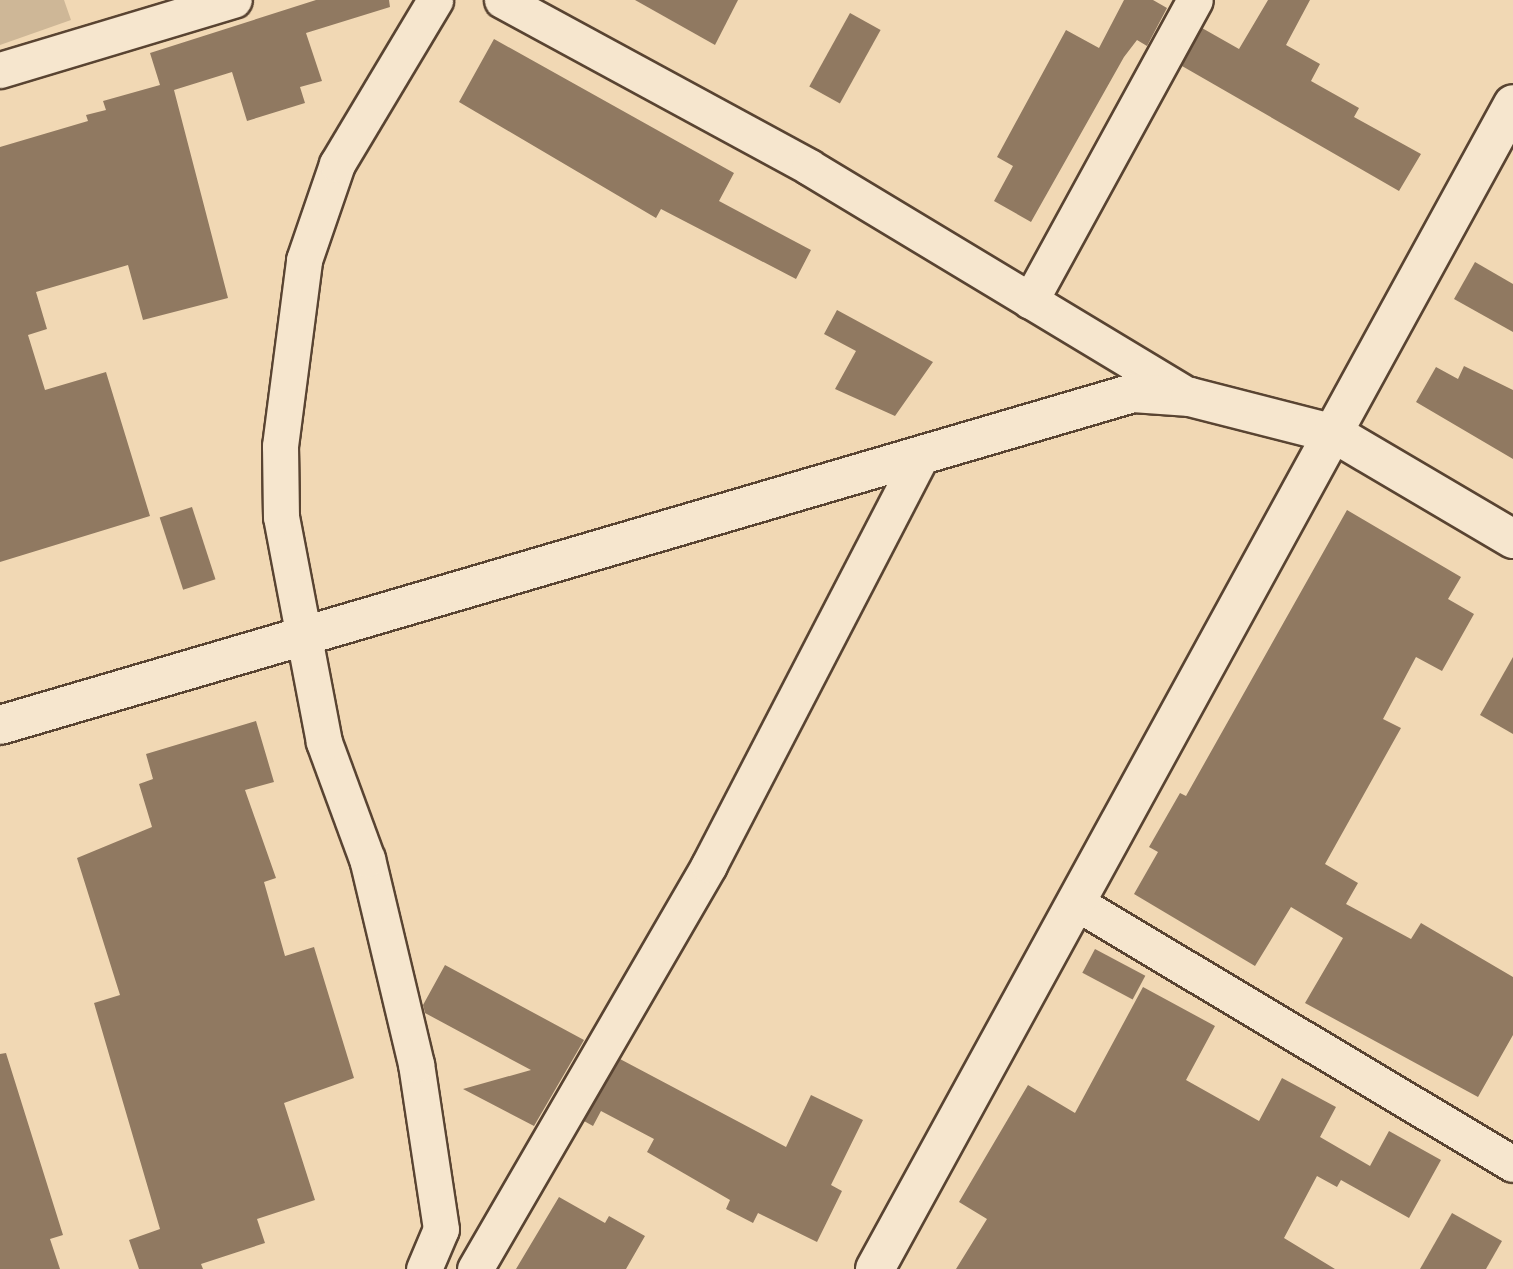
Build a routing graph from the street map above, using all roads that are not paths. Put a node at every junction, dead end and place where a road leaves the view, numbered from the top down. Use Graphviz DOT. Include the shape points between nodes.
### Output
graph roads {
  1 [pos="234,0"];
  2 [pos="435,0"];
  3 [pos="502,0"];
  4 [pos="1195,0"];
  5 [pos="0,69"];
  6 [pos="1513,104"];
  7 [pos="1030,301"];
  8 [pos="1190,397"];
  9 [pos="1335,434"];
  10 [pos="922,454"];
  11 [pos="1513,540"];
  12 [pos="302,636"];
  13 [pos="0,725"];
  14 [pos="1075,902"];
  15 [pos="1513,1164"];
  16 [pos="424,1269"];
  17 [pos="475,1269"];
  18 [pos="875,1269"];
  1 -- 5 [label="street"];
  2 -- 12 [label="street" via="337,163 304,260 280,446 281,517"];
  3 -- 7 [label="street" via="809,167"];
  4 -- 7 [label="street"];
  6 -- 9 [label="street"];
  7 -- 8 [label="street"];
  8 -- 9 [label="street"];
  8 -- 10 [label="street" via="1133,393"];
  9 -- 11 [label="street"];
  9 -- 14 [label="street"];
  10 -- 12 [label="street"];
  10 -- 17 [label="street" via="709,866"];
  12 -- 13 [label="street"];
  12 -- 16 [label="street" via="324,742 366,859 416,1064 441,1229"];
  14 -- 15 [label="street"];
  14 -- 18 [label="street"];
}
